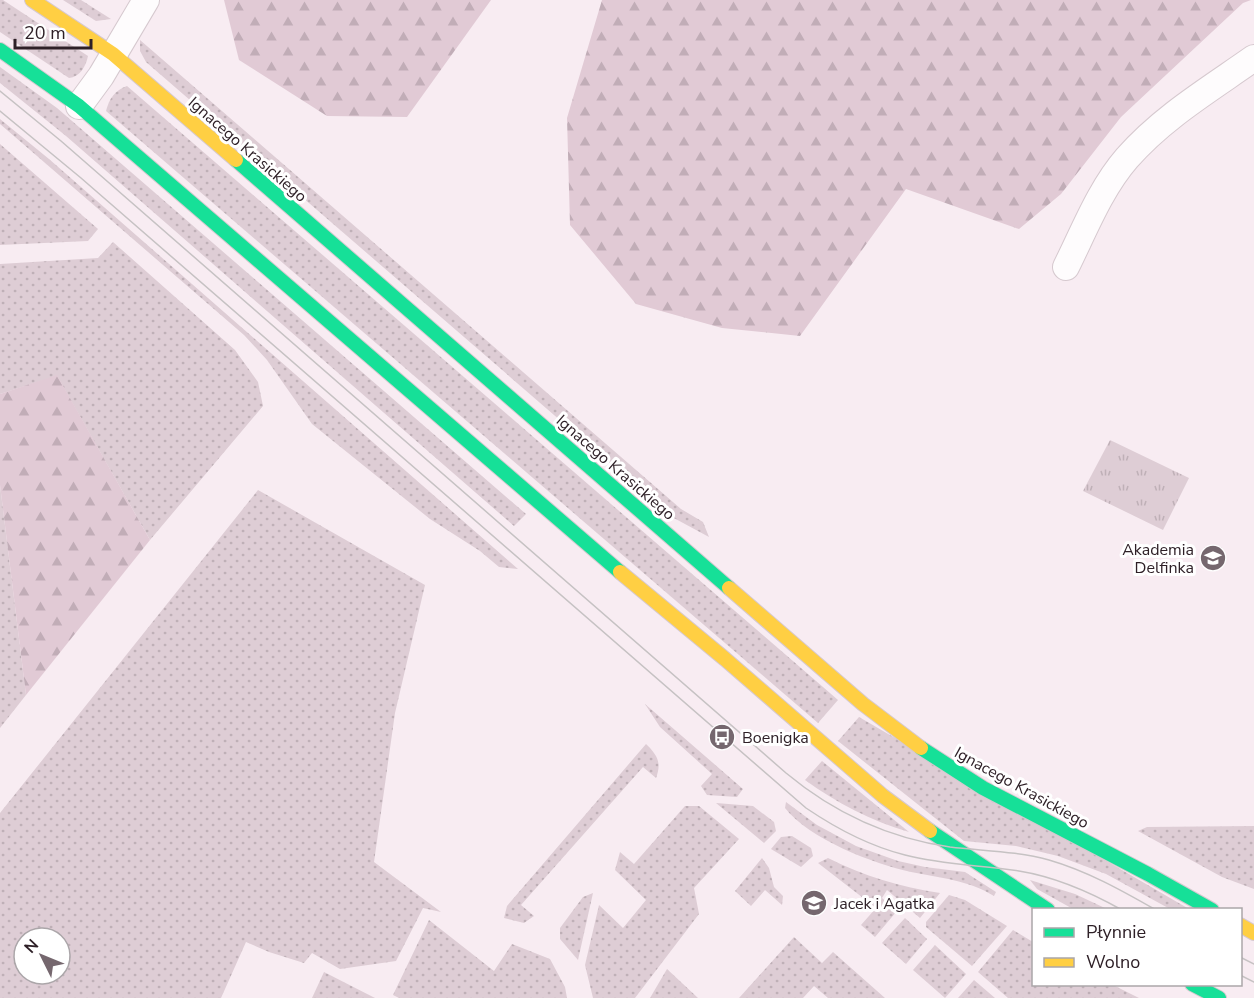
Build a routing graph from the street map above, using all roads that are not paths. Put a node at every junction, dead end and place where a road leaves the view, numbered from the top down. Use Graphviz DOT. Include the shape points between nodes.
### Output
graph roads {
  1 [pos="32,0"];
  2 [pos="146,0"];
  3 [pos="0,50"];
  4 [pos="113,54"];
  5 [pos="1254,58"];
  6 [pos="79,106"];
  7 [pos="1066,267"];
  8 [pos="1046,908"];
  9 [pos="1210,908"];
  10 [pos="1196,986"];
  11 [pos="1219,998"];
  1 -- 4 [label="main road, Ignacego Krasickiego"];
  2 -- 4 [label="street"];
  3 -- 6 [label="main road"];
  4 -- 6 [label="street"];
  4 -- 9 [label="main road, Ignacego Krasickiego" via="863,704 983,788"];
  5 -- 7 [label="street" via="1164,120 1126,159 1102,196"];
  6 -- 8 [label="main road" via="883,796 951,847"];
  10 -- 11 [label="main road"];
}
